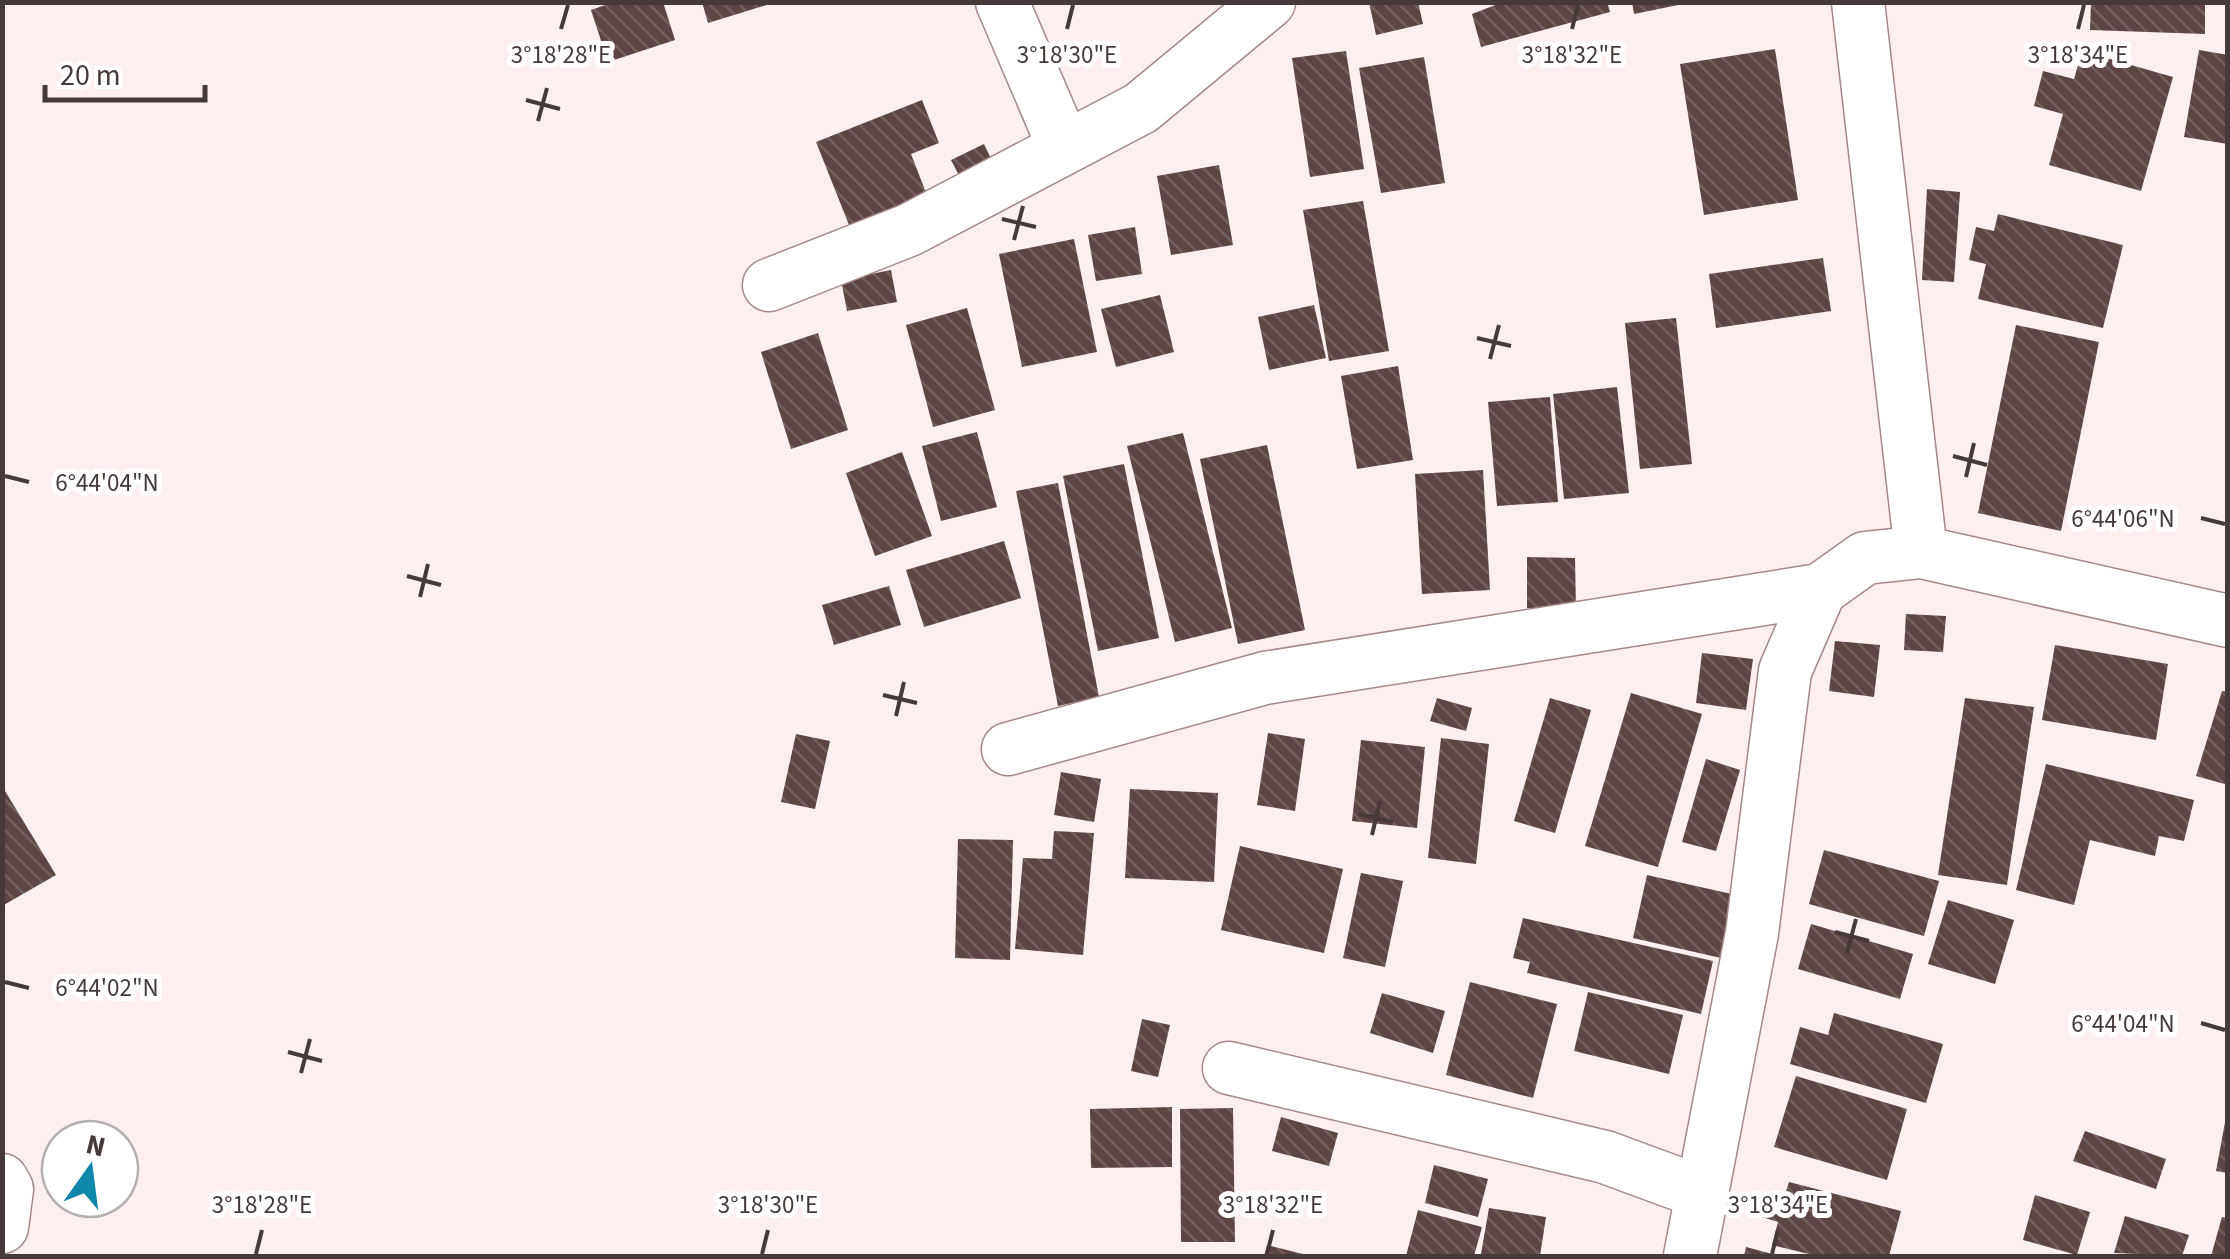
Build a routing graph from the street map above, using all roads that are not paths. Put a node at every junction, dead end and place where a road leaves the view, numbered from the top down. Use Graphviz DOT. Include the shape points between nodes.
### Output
graph roads {
  1 [pos="1002,2"];
  2 [pos="1269,2"];
  3 [pos="1858,2"];
  4 [pos="1064,147"];
  5 [pos="769,285"];
  6 [pos="1921,552"];
  7 [pos="1820,590"];
  8 [pos="2228,621"];
  9 [pos="1008,749"];
  10 [pos="1229,1068"];
  11 [pos="2,1180"];
  12 [pos="1700,1192"];
  13 [pos="2,1227"];
  14 [pos="1690,1256"];
  1 -- 4 [label="street"];
  2 -- 4 [label="street" via="1141,108"];
  3 -- 6 [label="street"];
  4 -- 5 [label="street" via="909,230"];
  6 -- 7 [label="street" via="1866,558"];
  6 -- 8 [label="street"];
  7 -- 9 [label="street" via="1265,678"];
  7 -- 12 [label="street" via="1786,671 1752,933"];
  10 -- 12 [label="street" via="1605,1156"];
  11 -- 13 [label="street"];
  12 -- 14 [label="street"];
}
